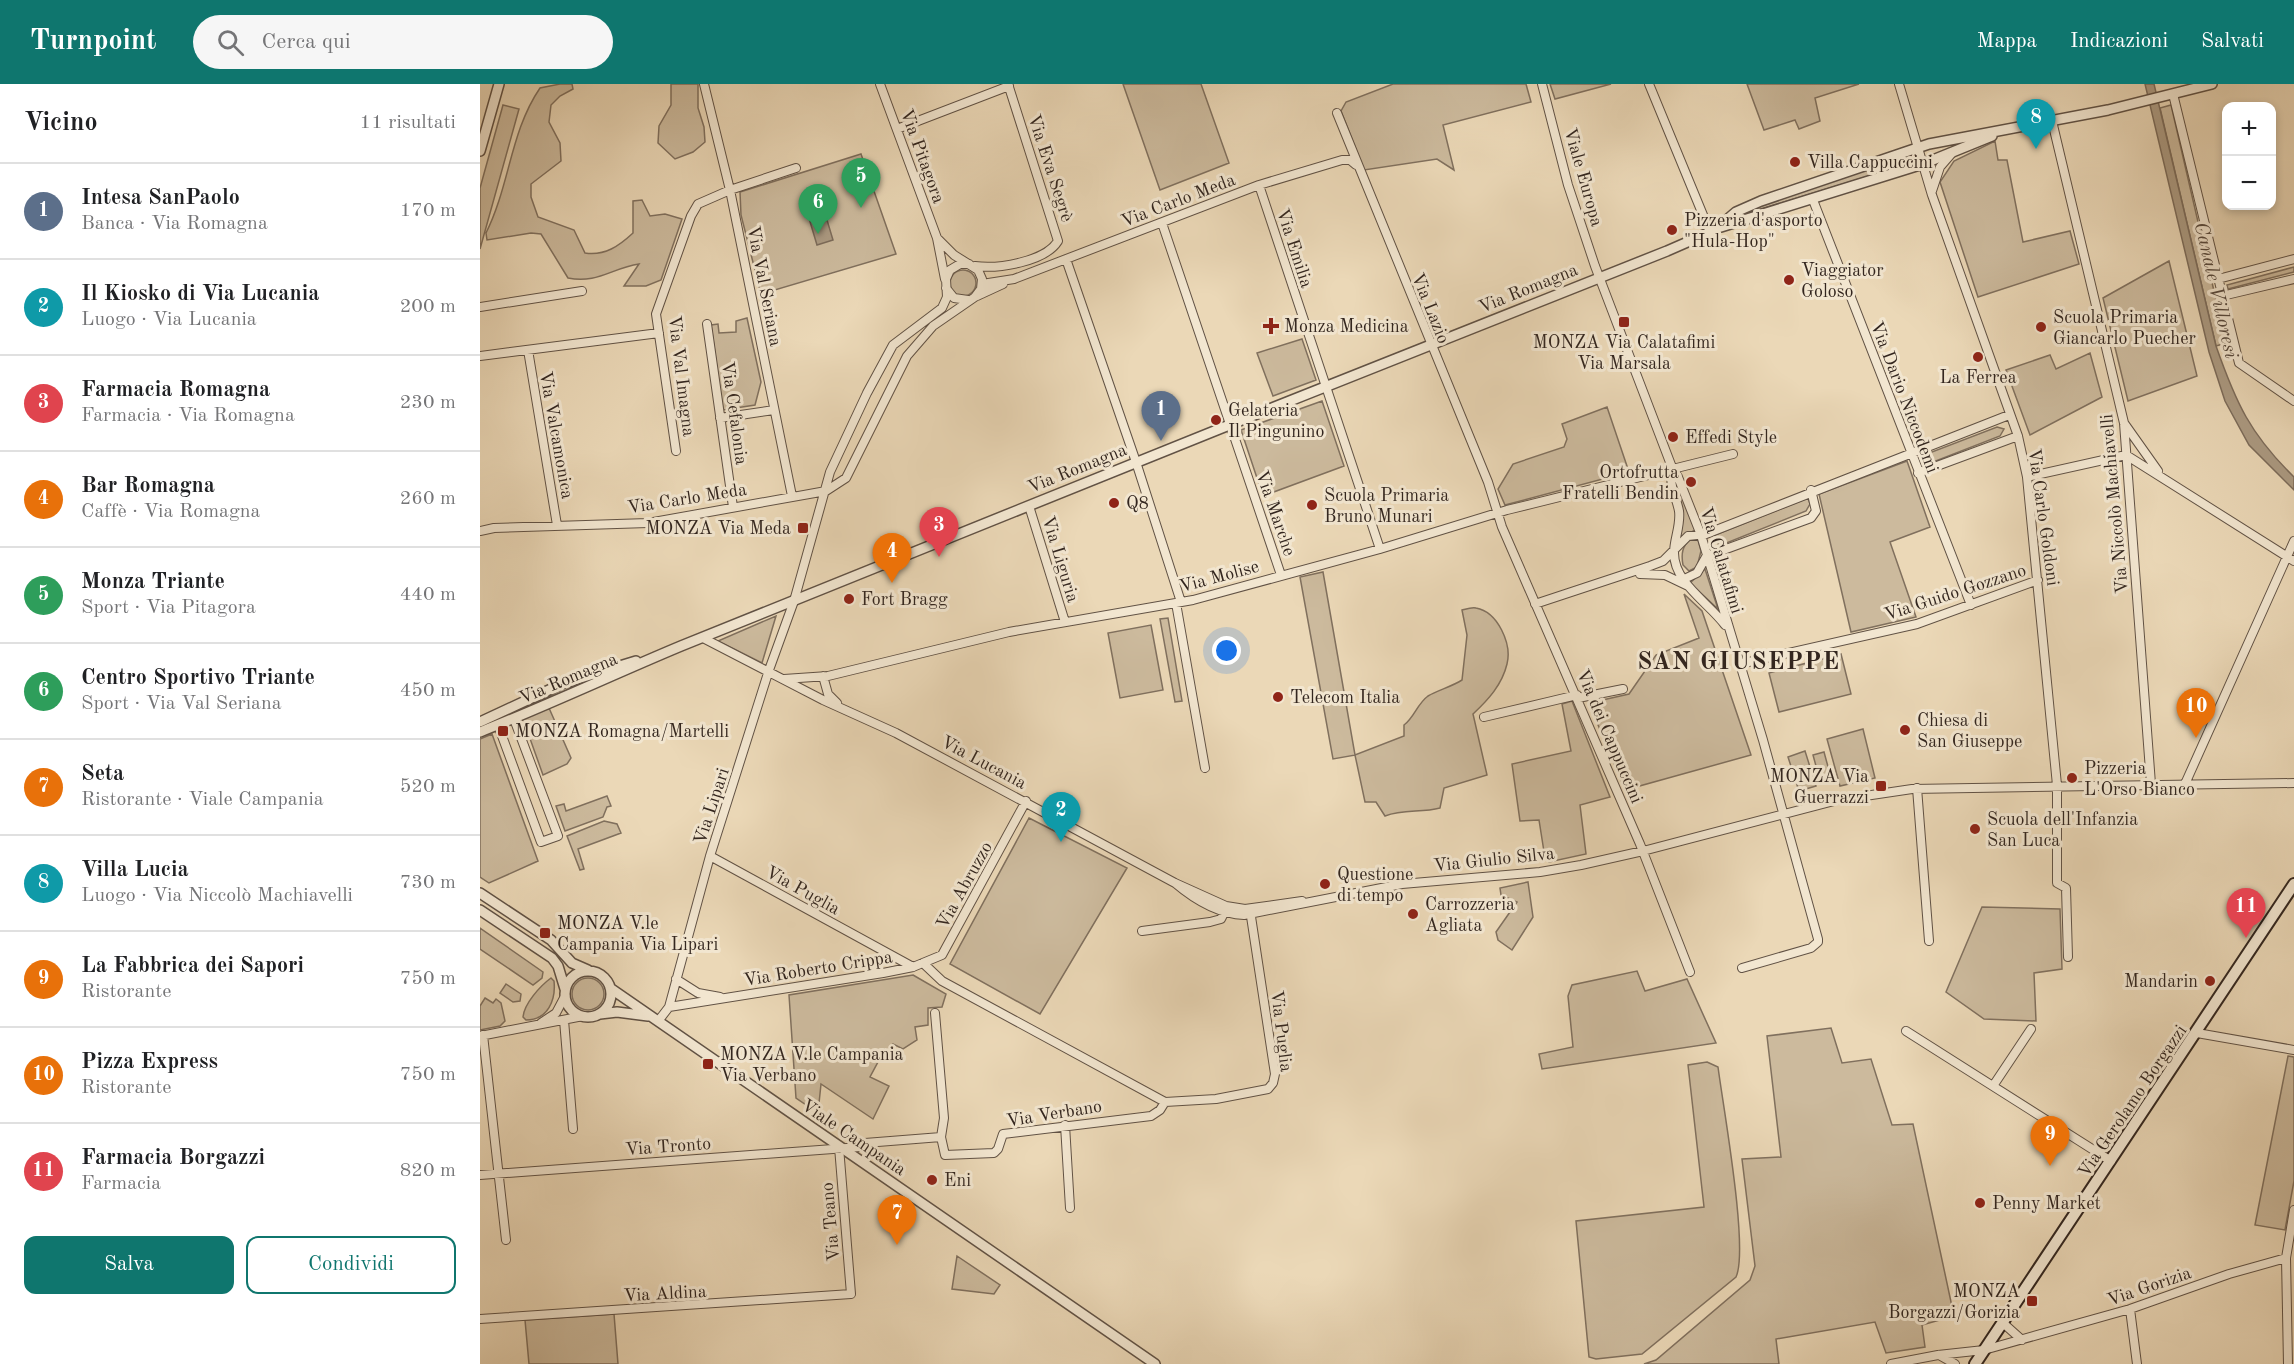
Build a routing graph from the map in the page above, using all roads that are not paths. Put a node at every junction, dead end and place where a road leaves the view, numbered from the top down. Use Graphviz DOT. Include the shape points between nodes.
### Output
graph roads {
  1 [pos="499,84"];
  2 [pos="704,84"];
  3 [pos="880,84"];
  4 [pos="1542,84"];
  5 [pos="1649,84"];
  6 [pos="1899,84"];
  7 [pos="2212,84"];
  8 [pos="1008,85"];
  9 [pos="2173,94"];
  10 [pos="1337,113"];
  11 [pos="2052,121"];
  12 [pos="897,129"];
  13 [pos="2011,129"];
  14 [pos="1918,148"];
  15 [pos="480,151"];
  16 [pos="1953,152"];
  17 [pos="1923,164"];
  18 [pos="1357,166"];
  19 [pos="796,168"];
  20 [pos="1259,185"];
  21 [pos="730,190"];
  22 [pos="1932,195"];
  23 [pos="1813,200"];
  24 [pos="1162,223"];
  25 [pos="1714,230"];
  26 [pos="937,238"];
  27 [pos="1066,259"];
  28 [pos="2294,259"];
  29 [pos="971,265"];
  30 [pos="1600,277"];
  31 [pos="1010,279"];
  32 [pos="2218,279"];
  33 [pos="2294,279"];
  34 [pos="946,283"];
  35 [pos="982,284"];
  36 [pos="582,291"];
  37 [pos="2221,292"];
  38 [pos="972,298"];
  39 [pos="480,308"];
  40 [pos="707,324"];
  41 [pos="659,333"];
  42 [pos="1430,345"];
  43 [pos="528,350"];
  44 [pos="480,356"];
  45 [pos="1325,388"];
  46 [pos="2294,401"];
  47 [pos="774,410"];
  48 [pos="2009,415"];
  49 [pos="720,418"];
  50 [pos="2124,423"];
  51 [pos="1231,426"];
  52 [pos="2018,436"];
  53 [pos="676,451"];
  54 [pos="1911,453"];
  55 [pos="1733,454"];
  56 [pos="2127,455"];
  57 [pos="1137,462"];
  58 [pos="1673,470"];
  59 [pos="1918,473"];
  60 [pos="2160,474"];
  61 [pos="2028,477"];
  62 [pos="1811,490"];
  63 [pos="826,491"];
  64 [pos="792,496"];
  65 [pos="1029,506"];
  66 [pos="733,507"];
  67 [pos="1499,513"];
  68 [pos="558,525"];
  69 [pos="480,531"];
  70 [pos="1701,535"];
  71 [pos="2294,541"];
  72 [pos="1380,549"];
  73 [pos="1674,550"];
  74 [pos="1707,556"];
  75 [pos="2290,559"];
  76 [pos="1281,575"];
  77 [pos="1623,576"];
  78 [pos="2038,580"];
  79 [pos="1683,582"];
  80 [pos="794,601"];
  81 [pos="1178,602"];
  82 [pos="1535,604"];
  83 [pos="1971,605"];
  84 [pos="1065,622"];
  85 [pos="1729,631"];
  86 [pos="703,638"];
  87 [pos="667,652"];
  88 [pos="1740,664"];
  89 [pos="769,670"];
  90 [pos="823,676"];
  91 [pos="579,678"];
  92 [pos="784,679"];
  93 [pos="1623,689"];
  94 [pos="581,691"];
  95 [pos="1577,697"];
  96 [pos="840,706"];
  97 [pos="1484,717"];
  98 [pos="514,719"];
  99 [pos="480,722"];
  100 [pos="498,725"];
  101 [pos="480,732"];
  102 [pos="519,733"];
  103 [pos="504,740"];
  104 [pos="1205,768"];
  105 [pos="2294,783"];
  106 [pos="2151,784"];
  107 [pos="2185,784"];
  108 [pos="2057,785"];
  109 [pos="1917,788"];
  110 [pos="1026,801"];
  111 [pos="1785,813"];
  112 [pos="1643,851"];
  113 [pos="710,856"];
  114 [pos="2294,884"];
  115 [pos="480,893"];
  116 [pos="480,910"];
  117 [pos="1226,910"];
  118 [pos="1250,911"];
  119 [pos="1142,931"];
  120 [pos="1929,941"];
  121 [pos="2068,957"];
  122 [pos="923,963"];
  123 [pos="913,967"];
  124 [pos="1742,968"];
  125 [pos="593,971"];
  126 [pos="1690,972"];
  127 [pos="676,980"];
  128 [pos="610,988"];
  129 [pos="565,993"];
  130 [pos="727,997"];
  131 [pos="669,1007"];
  132 [pos="935,1013"];
  133 [pos="597,1014"];
  134 [pos="583,1016"];
  135 [pos="656,1018"];
  136 [pos="564,1020"];
  137 [pos="534,1027"];
  138 [pos="2031,1029"];
  139 [pos="1906,1030"];
  140 [pos="2197,1032"];
  141 [pos="482,1035"];
  142 [pos="2294,1050"];
  143 [pos="1993,1086"];
  144 [pos="1165,1102"];
  145 [pos="1122,1119"];
  146 [pos="1065,1125"];
  147 [pos="573,1129"];
  148 [pos="941,1137"];
  149 [pos="839,1147"];
  150 [pos="2111,1161"];
  151 [pos="499,1173"];
  152 [pos="480,1175"];
  153 [pos="1070,1208"];
  154 [pos="2294,1210"];
  155 [pos="506,1240"];
  156 [pos="2286,1258"];
  157 [pos="851,1294"];
  158 [pos="2130,1309"];
  159 [pos="480,1319"];
  160 [pos="2003,1323"];
  161 [pos="2022,1340"];
  162 [pos="1984,1350"];
  163 [pos="1938,1355"];
  164 [pos="1155,1364"];
  165 [pos="1891,1364"];
  166 [pos="1955,1364"];
  167 [pos="1975,1364"];
  168 [pos="2137,1364"];
  169 [pos="2288,1364"];
  1 -- 15 [label="street"];
  2 -- 21 [label="street, Via Val Seriana"];
  3 -- 12 [label="street, Via Pitagora"];
  4 -- 30 [label="street, Viale Europa" via="1568,185"];
  5 -- 25 [label="street"];
  6 -- 14 [label="street, Via Carlo Goldoni"];
  7 -- 9 [label="street"];
  8 -- 12 [label="street"];
  8 -- 29 [label="street, Via Eva Segrè" via="1058,241 1053,249 1009,266"];
  9 -- 11 [label="street"];
  9 -- 32 [label="street"];
  10 -- 18 [label="street, Via Lazio"];
  11 -- 13 [label="street"];
  11 -- 50 [label="street, Via Niccolò Machiavelli"];
  12 -- 26 [label="street, Via Pitagora"];
  13 -- 14 [label="street"];
  13 -- 16 [label="street"];
  14 -- 17 [label="street, Via Carlo Goldoni"];
  14 -- 25 [label="street" via="1761,201 1736,212"];
  16 -- 17 [label="street"];
  16 -- 22 [label="street" via="1934,179"];
  17 -- 22 [label="street, Via Carlo Goldoni"];
  17 -- 23 [label="street"];
  18 -- 20 [label="street, Via Carlo Meda" via="1342,160"];
  18 -- 42 [label="street, Via Lazio"];
  19 -- 21 [label="street, Via Val Imagna"];
  20 -- 24 [label="street, Via Carlo Meda"];
  20 -- 45 [label="street, Via Emilia"];
  21 -- 41 [label="street, Via Val Imagna" via="698,204 691,216 656,314"];
  21 -- 47 [label="street, Via Val Seriana"];
  22 -- 48 [label="street, Via Carlo Goldoni"];
  23 -- 25 [label="street"];
  23 -- 54 [label="street, Via Dario Niccodemi"];
  24 -- 27 [label="street, Via Carlo Meda"];
  24 -- 51 [label="street, Via Marche"];
  25 -- 30 [label="street, Via Romagna"];
  26 -- 29 [label="street, Via Pitagora"];
  26 -- 34 [label="street, Via Pitagora"];
  27 -- 31 [label="street, Via Carlo Meda"];
  27 -- 57 [label="street"];
  28 -- 32 [label="street"];
  29 -- 34 [label="street" via="953,267"];
  29 -- 35 [label="street" via="981,274"];
  30 -- 42 [label="street, Via Romagna"];
  30 -- 58 [label="street, Via Calatafimi"];
  31 -- 35 [label="street, Via Carlo Meda"];
  31 -- 38 [label="street, Via Carlo Meda"];
  32 -- 37 [label="street"];
  33 -- 37 [label="street"];
  34 -- 38 [label="street" via="955,298"];
  34 -- 63 [label="street" via="946,299 939,311 894,345 841,446"];
  35 -- 38 [label="street, Via Carlo Meda"];
  36 -- 39 [label="street"];
  37 -- 46 [label="street" via="2239,363"];
  38 -- 63 [label="street, Via Carlo Meda" via="933,326 907,356 846,478"];
  40 -- 49 [label="street, Via Cefalonia"];
  41 -- 43 [label="street"];
  41 -- 53 [label="street, Via Val Imagna"];
  42 -- 45 [label="street, Via Romagna"];
  42 -- 67 [label="street, Via Lazio"];
  43 -- 44 [label="street"];
  43 -- 68 [label="street, Via Valcamonica"];
  45 -- 51 [label="street, Via Romagna"];
  45 -- 72 [label="street, Via Emilia"];
  47 -- 49 [label="street"];
  47 -- 64 [label="street, Via Val Seriana"];
  48 -- 52 [label="street, Via Carlo Goldoni"];
  48 -- 54 [label="street"];
  49 -- 66 [label="street, Via Cefalonia"];
  50 -- 56 [label="street, Via Niccolò Machiavelli"];
  50 -- 60 [label="street"];
  51 -- 57 [label="street, Via Romagna"];
  51 -- 76 [label="street, Via Marche"];
  52 -- 59 [label="street"];
  52 -- 61 [label="street, Via Carlo Goldoni"];
  54 -- 59 [label="street, Via Dario Niccodemi"];
  54 -- 62 [label="street"];
  55 -- 58 [label="street, Via Molise"];
  56 -- 60 [label="street"];
  56 -- 61 [label="street"];
  56 -- 106 [label="street, Via Niccolò Machiavelli"];
  57 -- 65 [label="street, Via Romagna"];
  57 -- 81 [label="street"];
  58 -- 67 [label="street, Via Molise"];
  58 -- 70 [label="street, Via Calatafimi"];
  58 -- 73 [label="street, Via Calatafimi" via="1670,484 1679,519"];
  59 -- 83 [label="street, Via Dario Niccodemi"];
  60 -- 75 [label="street"];
  61 -- 78 [label="street, Via Carlo Goldoni"];
  62 -- 70 [label="street"];
  62 -- 74 [label="street" via="1816,511 1811,518"];
  63 -- 64 [label="street, Via Carlo Meda"];
  63 -- 80 [label="street"];
  64 -- 66 [label="street, Via Carlo Meda"];
  65 -- 80 [label="street, Via Romagna"];
  65 -- 84 [label="street, Via Liguria"];
  66 -- 68 [label="street, Via Carlo Meda" via="648,523"];
  67 -- 72 [label="street, Via Molise"];
  67 -- 82 [label="street, Via dei Cappuccini"];
  68 -- 69 [label="street, Via Carlo Meda"];
  70 -- 73 [label="street" via="1688,536"];
  70 -- 74 [label="street, Via Calatafimi"];
  71 -- 75 [label="street"];
  72 -- 76 [label="street, Via Molise"];
  73 -- 77 [label="street" via="1663,561"];
  73 -- 79 [label="street, Via Calatafimi"];
  74 -- 79 [label="street" via="1697,573"];
  74 -- 85 [label="street, Via Calatafimi"];
  75 -- 107 [label="street"];
  76 -- 81 [label="street, Via Molise"];
  77 -- 79 [label="street" via="1651,572"];
  77 -- 82 [label="street"];
  78 -- 83 [label="street, Via Guido Gozzano"];
  78 -- 108 [label="street, Via Carlo Goldoni"];
  79 -- 85 [label="street, Via Calatafimi" via="1715,611"];
  80 -- 86 [label="street, Via Romagna"];
  80 -- 89 [label="street, Via Lipari"];
  81 -- 84 [label="street, Via Molise"];
  81 -- 104 [label="street"];
  82 -- 95 [label="street, Via dei Cappuccini"];
  83 -- 88 [label="street, Via Guido Gozzano" via="1917,624"];
  84 -- 90 [label="street, Via Molise"];
  85 -- 88 [label="street, Via Calatafimi"];
  86 -- 87 [label="street, Via Romagna"];
  86 -- 89 [label="street"];
  87 -- 91 [label="street, Via Romagna"];
  87 -- 94 [label="street, Via Romagna"];
  88 -- 111 [label="street, Via Calatafimi"];
  89 -- 92 [label="street"];
  89 -- 113 [label="street, Via Lipari"];
  90 -- 92 [label="street, Via Molise"];
  90 -- 96 [label="street" via="828,694"];
  91 -- 94 [label="street" via="584,683"];
  91 -- 99 [label="street, Via Romagna"];
  92 -- 96 [label="street, Via Lucania"];
  93 -- 95 [label="street"];
  94 -- 98 [label="street, Via Romagna"];
  95 -- 97 [label="street"];
  95 -- 112 [label="street, Via dei Cappuccini"];
  96 -- 110 [label="street, Via Lucania"];
  98 -- 100 [label="street, Via Romagna"];
  98 -- 102 [label="street"];
  100 -- 101 [label="street, Via Romagna"];
  100 -- 103 [label="street"];
  102 -- 103 [label="street"];
  102 -- 103 [label="street" via="558,836 541,842"];
  105 -- 107 [label="street, Via Giulio Silva"];
  106 -- 107 [label="street, Via Giulio Silva"];
  106 -- 108 [label="street, Via Giulio Silva"];
  108 -- 109 [label="street, Via Giulio Silva"];
  108 -- 121 [label="street, Via Carlo Goldoni" via="2057,883 2066,888"];
  109 -- 111 [label="street, Via Giulio Silva" via="1860,795"];
  109 -- 120 [label="street"];
  110 -- 117 [label="street, Via Lucania" via="1187,893"];
  110 -- 122 [label="street, Via Abruzzo" via="942,955"];
  111 -- 112 [label="street, Via Giulio Silva"];
  111 -- 124 [label="street, Via Calatafimi" via="1818,942 1811,948"];
  112 -- 118 [label="street, Via Giulio Silva" via="1540,872 1417,882"];
  112 -- 126 [label="street, Via dei Cappuccini"];
  113 -- 123 [label="street, Via Puglia"];
  113 -- 127 [label="street, Via Lipari"];
  114 -- 140 [label="main road, Via Gerolamo Borgazzi"];
  115 -- 125 [label="street" via="551,940 572,963"];
  116 -- 129 [label="street" via="554,960"];
  117 -- 118 [label="street, Via Giulio Silva"];
  117 -- 119 [label="street, Via Giulio Silva" via="1221,919 1210,922"];
  118 -- 144 [label="street, Via Puglia" via="1275,1074 1273,1083 1268,1089 1226,1097"];
  122 -- 123 [label="street, Via Abruzzo"];
  122 -- 144 [label="street" via="942,981"];
  123 -- 130 [label="street, Via Roberto Crippa"];
  125 -- 128 [label="street" via="604,977"];
  125 -- 129 [label="street" via="576,974"];
  127 -- 130 [label="street, Via Roberto Crippa" via="698,993"];
  127 -- 131 [label="street, Via Lipari"];
  128 -- 133 [label="street" via="609,1003"];
  128 -- 135 [label="street, Viale Campania"];
  129 -- 134 [label="street" via="572,1010"];
  129 -- 137 [label="street" via="556,1013"];
  130 -- 131 [label="street, Via Roberto Crippa"];
  131 -- 135 [label="street, Via Lipari"];
  132 -- 148 [label="street" via="944,1118"];
  133 -- 134 [label="street"];
  133 -- 135 [label="street, Viale Campania" via="617,1012"];
  134 -- 136 [label="street"];
  135 -- 149 [label="street, Viale Campania"];
  136 -- 137 [label="street"];
  136 -- 147 [label="street"];
  137 -- 141 [label="street"];
  138 -- 143 [label="street"];
  139 -- 143 [label="street"];
  140 -- 142 [label="street"];
  140 -- 150 [label="main road, Via Gerolamo Borgazzi"];
  141 -- 151 [label="street"];
  143 -- 150 [label="street"];
  144 -- 145 [label="street, Via Puglia" via="1151,1116"];
  145 -- 146 [label="street, Via Verbano"];
  146 -- 148 [label="street, Via Verbano" via="1003,1134 994,1153 948,1156"];
  146 -- 153 [label="street"];
  148 -- 149 [label="street"];
  149 -- 151 [label="street, Via Tronto"];
  149 -- 157 [label="street, Via Teano"];
  149 -- 164 [label="street, Viale Campania"];
  150 -- 160 [label="main road, Via Gerolamo Borgazzi"];
  151 -- 152 [label="street, Via Tronto"];
  151 -- 155 [label="street"];
  154 -- 156 [label="street"];
  156 -- 158 [label="street, Via Gorizia"];
  156 -- 169 [label="street"];
  157 -- 159 [label="street, Via Aldina"];
  158 -- 161 [label="street, Via Gorizia"];
  158 -- 168 [label="street"];
  160 -- 161 [label="street"];
  160 -- 162 [label="main road, Via Gerolamo Borgazzi"];
  161 -- 162 [label="street, Via Gorizia"];
  162 -- 163 [label="street, Via Gorizia"];
  162 -- 167 [label="main road, Via Gerolamo Borgazzi"];
  163 -- 165 [label="street, Via Gorizia"];
  163 -- 166 [label="street"];
}
